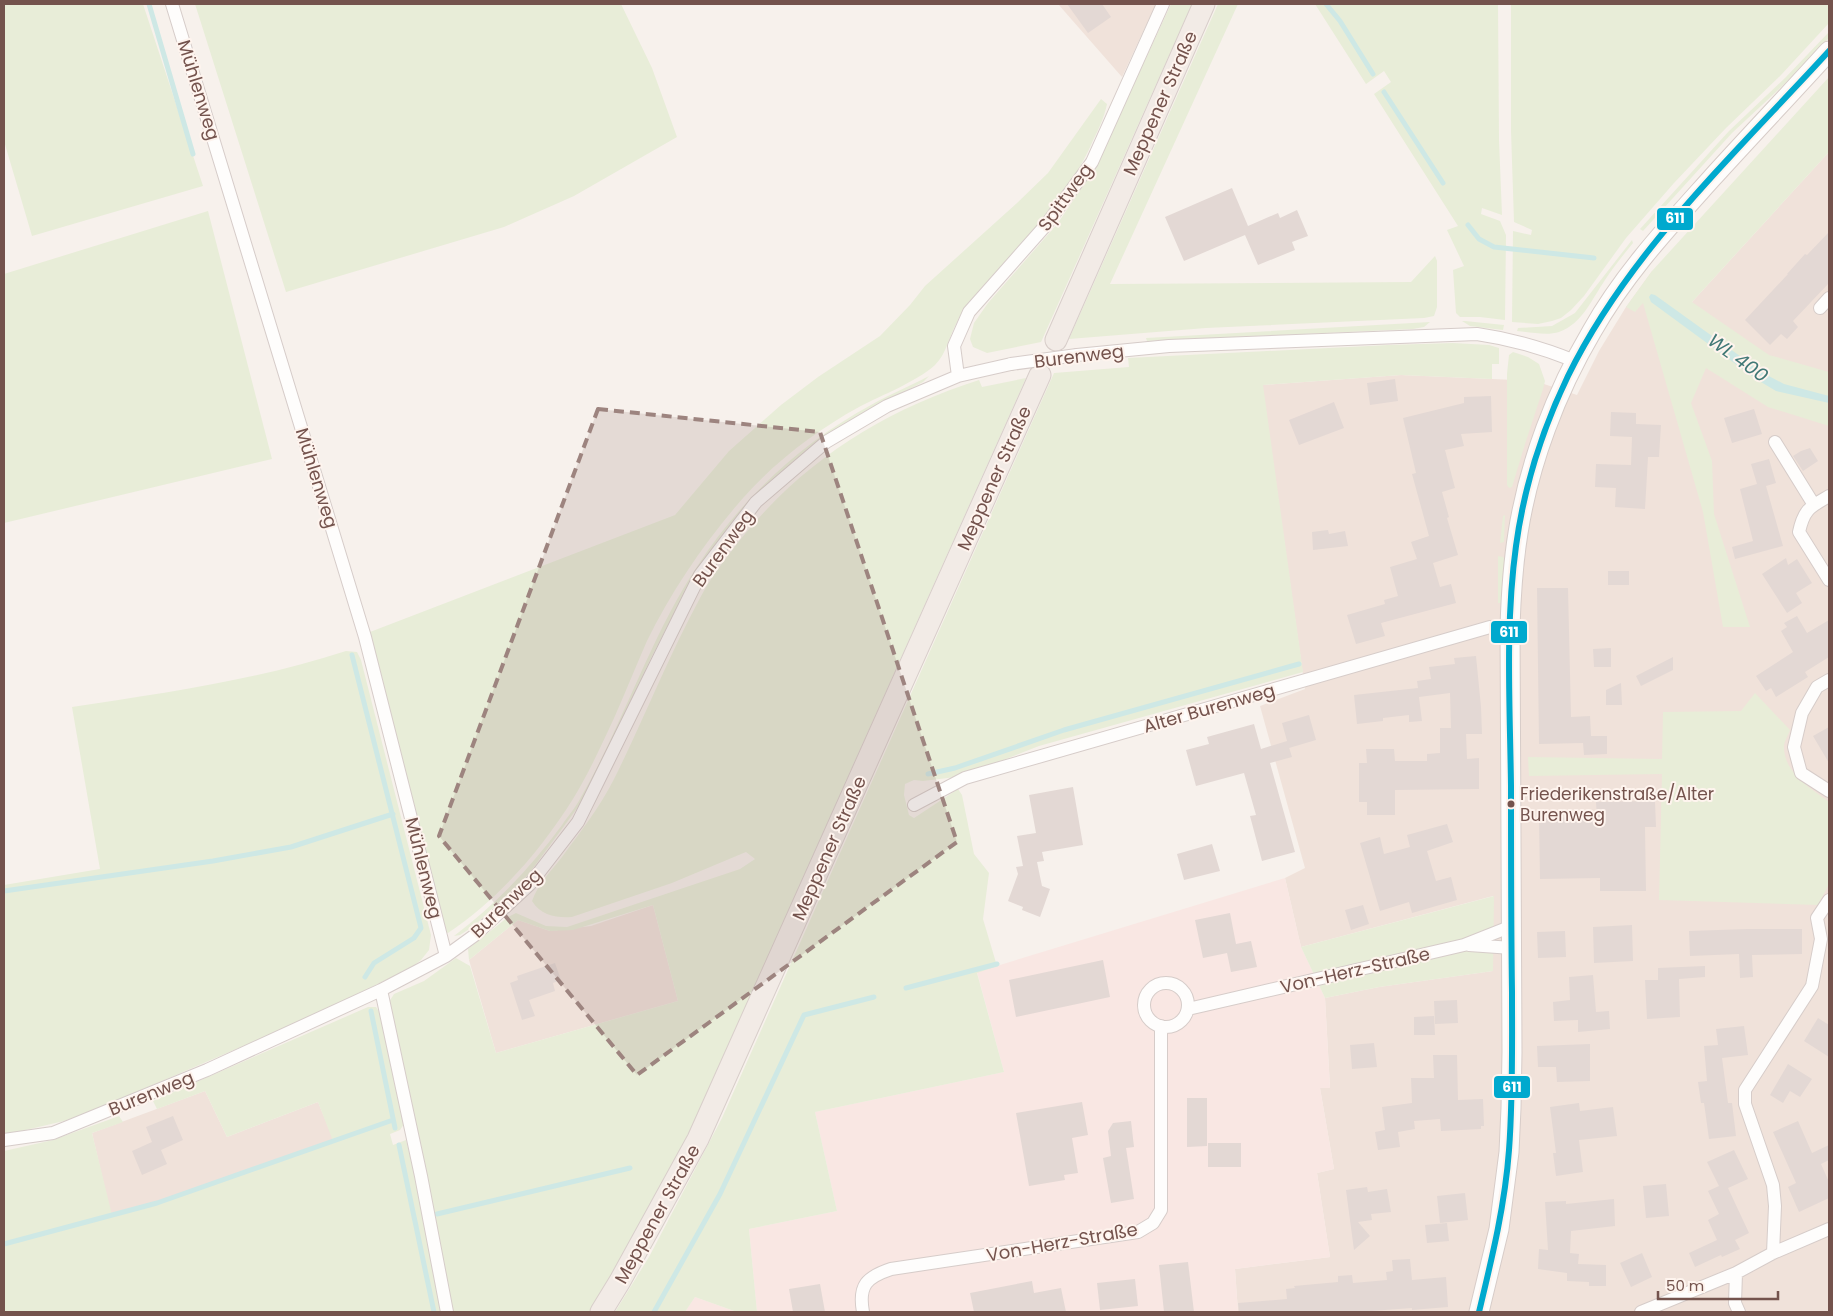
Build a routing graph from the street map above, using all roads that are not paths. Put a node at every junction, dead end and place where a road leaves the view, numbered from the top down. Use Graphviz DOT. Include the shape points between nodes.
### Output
graph roads {
  1 [pos="172,4"];
  2 [pos="1163,4"];
  3 [pos="1204,4"];
  4 [pos="1829,51"];
  5 [pos="1829,298"];
  6 [pos="1820,308"];
  7 [pos="1056,340"];
  8 [pos="1575,361"];
  9 [pos="1040,375"];
  10 [pos="958,376"];
  11 [pos="1775,442"];
  12 [pos="1829,496"];
  13 [pos="1814,504"];
  14 [pos="1829,580"];
  15 [pos="1510,627"];
  16 [pos="1829,680"];
  17 [pos="1829,791"];
  18 [pos="914,805"];
  19 [pos="1829,900"];
  20 [pos="1512,926"];
  21 [pos="1464,944"];
  22 [pos="1512,948"];
  23 [pos="446,956"];
  24 [pos="381,990"];
  25 [pos="1188,1009"];
  26 [pos="1161,1026"];
  27 [pos="4,1140"];
  28 [pos="1829,1229"];
  29 [pos="1773,1253"];
  30 [pos="1736,1273"];
  31 [pos="447,1312"];
  32 [pos="601,1312"];
  33 [pos="863,1312"];
  34 [pos="1479,1312"];
  35 [pos="1641,1312"];
  36 [pos="1739,1312"];
  1 -- 23 [label="street, Mühlenweg" via="365,637"];
  2 -- 10 [label="street, Spittweg" via="1092,162 1046,225 970,312 954,346"];
  3 -- 7 [label="main road, Meppener Straße"];
  4 -- 8 [label="street" via="1668,226 1623,282"];
  5 -- 6 [label="street"];
  8 -- 10 [label="street, Burenweg, bridge" via="1506,338 1477,334 1169,346 1011,364"];
  8 -- 15 [label="street" via="1545,432 1530,480 1518,532"];
  9 -- 32 [label="main road, Meppener Straße" via="698,1139"];
  10 -- 23 [label="street, Burenweg" via="887,406 826,442 756,502 700,575 578,822 530,884"];
  11 -- 13 [label="street"];
  12 -- 13 [label="street"];
  13 -- 14 [label="street" via="1802,516 1799,532"];
  15 -- 18 [label="street, Alter Burenweg" via="1490,628 965,778"];
  15 -- 20 [label="street"];
  16 -- 17 [label="street" via="1817,687 1802,713 1794,747 1801,772"];
  19 -- 29 [label="street" via="1817,918 1821,939 1812,986 1745,1090 1745,1104 1773,1185 1776,1206"];
  20 -- 21 [label="street"];
  20 -- 22 [label="street"];
  21 -- 22 [label="street"];
  21 -- 25 [label="street, Von-Herz-Straße"];
  22 -- 34 [label="street" via="1509,1152 1499,1229"];
  23 -- 24 [label="street, Burenweg"];
  24 -- 27 [label="street, Burenweg" via="207,1070 53,1133"];
  24 -- 31 [label="street" via="422,1176"];
  25 -- 26 [label="street" via="1175,1025"];
  25 -- 26 [label="street" via="1186,994 1176,985 1162,983 1155,986 1144,1004 1149,1018"];
  26 -- 33 [label="street, Von-Herz-Straße" via="1161,1210 1153,1223 1138,1232 891,1269 874,1275 864,1286"];
  28 -- 29 [label="street"];
  29 -- 30 [label="street"];
  30 -- 35 [label="street"];
  30 -- 36 [label="street" via="1735,1303"];
}
